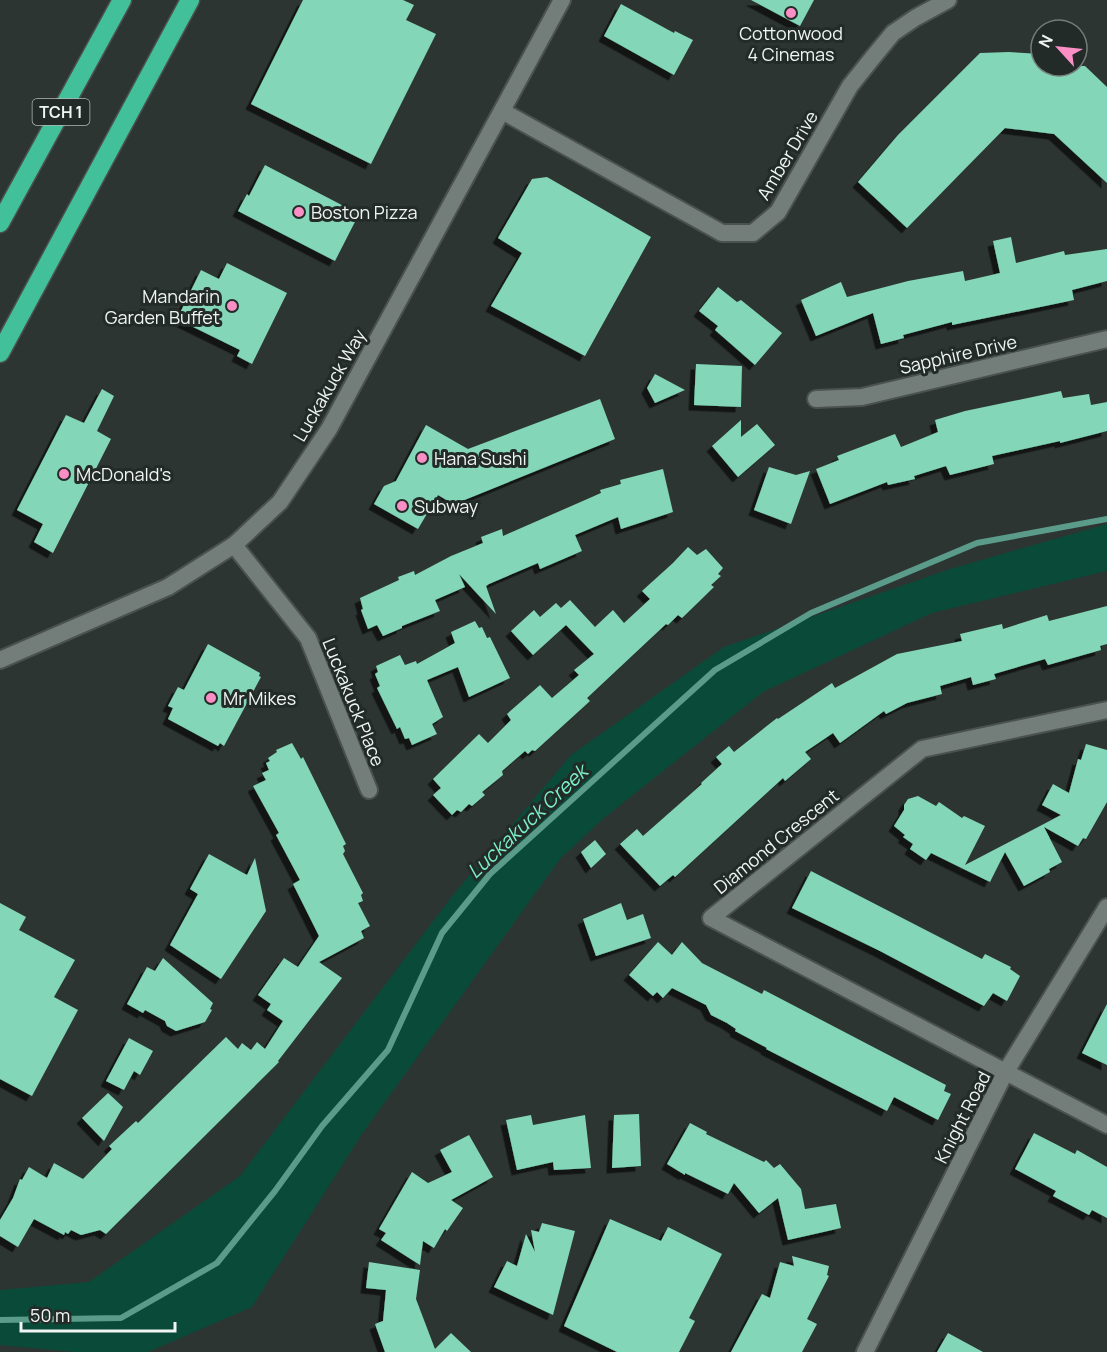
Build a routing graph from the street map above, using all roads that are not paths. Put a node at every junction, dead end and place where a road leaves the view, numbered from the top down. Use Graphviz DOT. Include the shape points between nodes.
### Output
graph roads {
  1 [pos="122,0"];
  2 [pos="190,0"];
  3 [pos="562,0"];
  4 [pos="948,0"];
  5 [pos="502,111"];
  6 [pos="0,223"];
  7 [pos="1107,339"];
  8 [pos="0,353"];
  9 [pos="816,399"];
  10 [pos="234,545"];
  11 [pos="0,660"];
  12 [pos="1107,710"];
  13 [pos="369,790"];
  14 [pos="1107,908"];
  15 [pos="1005,1073"];
  16 [pos="1107,1125"];
  17 [pos="865,1352"];
  1 -- 6 [label="highway, TCH 1"];
  2 -- 8 [label="highway"];
  3 -- 5 [label="street, Luckakuck Way"];
  4 -- 5 [label="street, Amber Drive" via="893,33 850,86 778,212 753,233 722,233"];
  5 -- 10 [label="street, Luckakuck Way" via="329,429 280,502"];
  7 -- 9 [label="street, Sapphire Drive" via="862,397"];
  10 -- 11 [label="street, Luckakuck Way" via="168,587"];
  10 -- 13 [label="street, Luckakuck Place" via="308,638"];
  12 -- 15 [label="street, Diamond Crescent" via="922,749 711,918"];
  14 -- 15 [label="street, Knight Road"];
  15 -- 16 [label="street"];
  15 -- 17 [label="street, Knight Road"];
}
